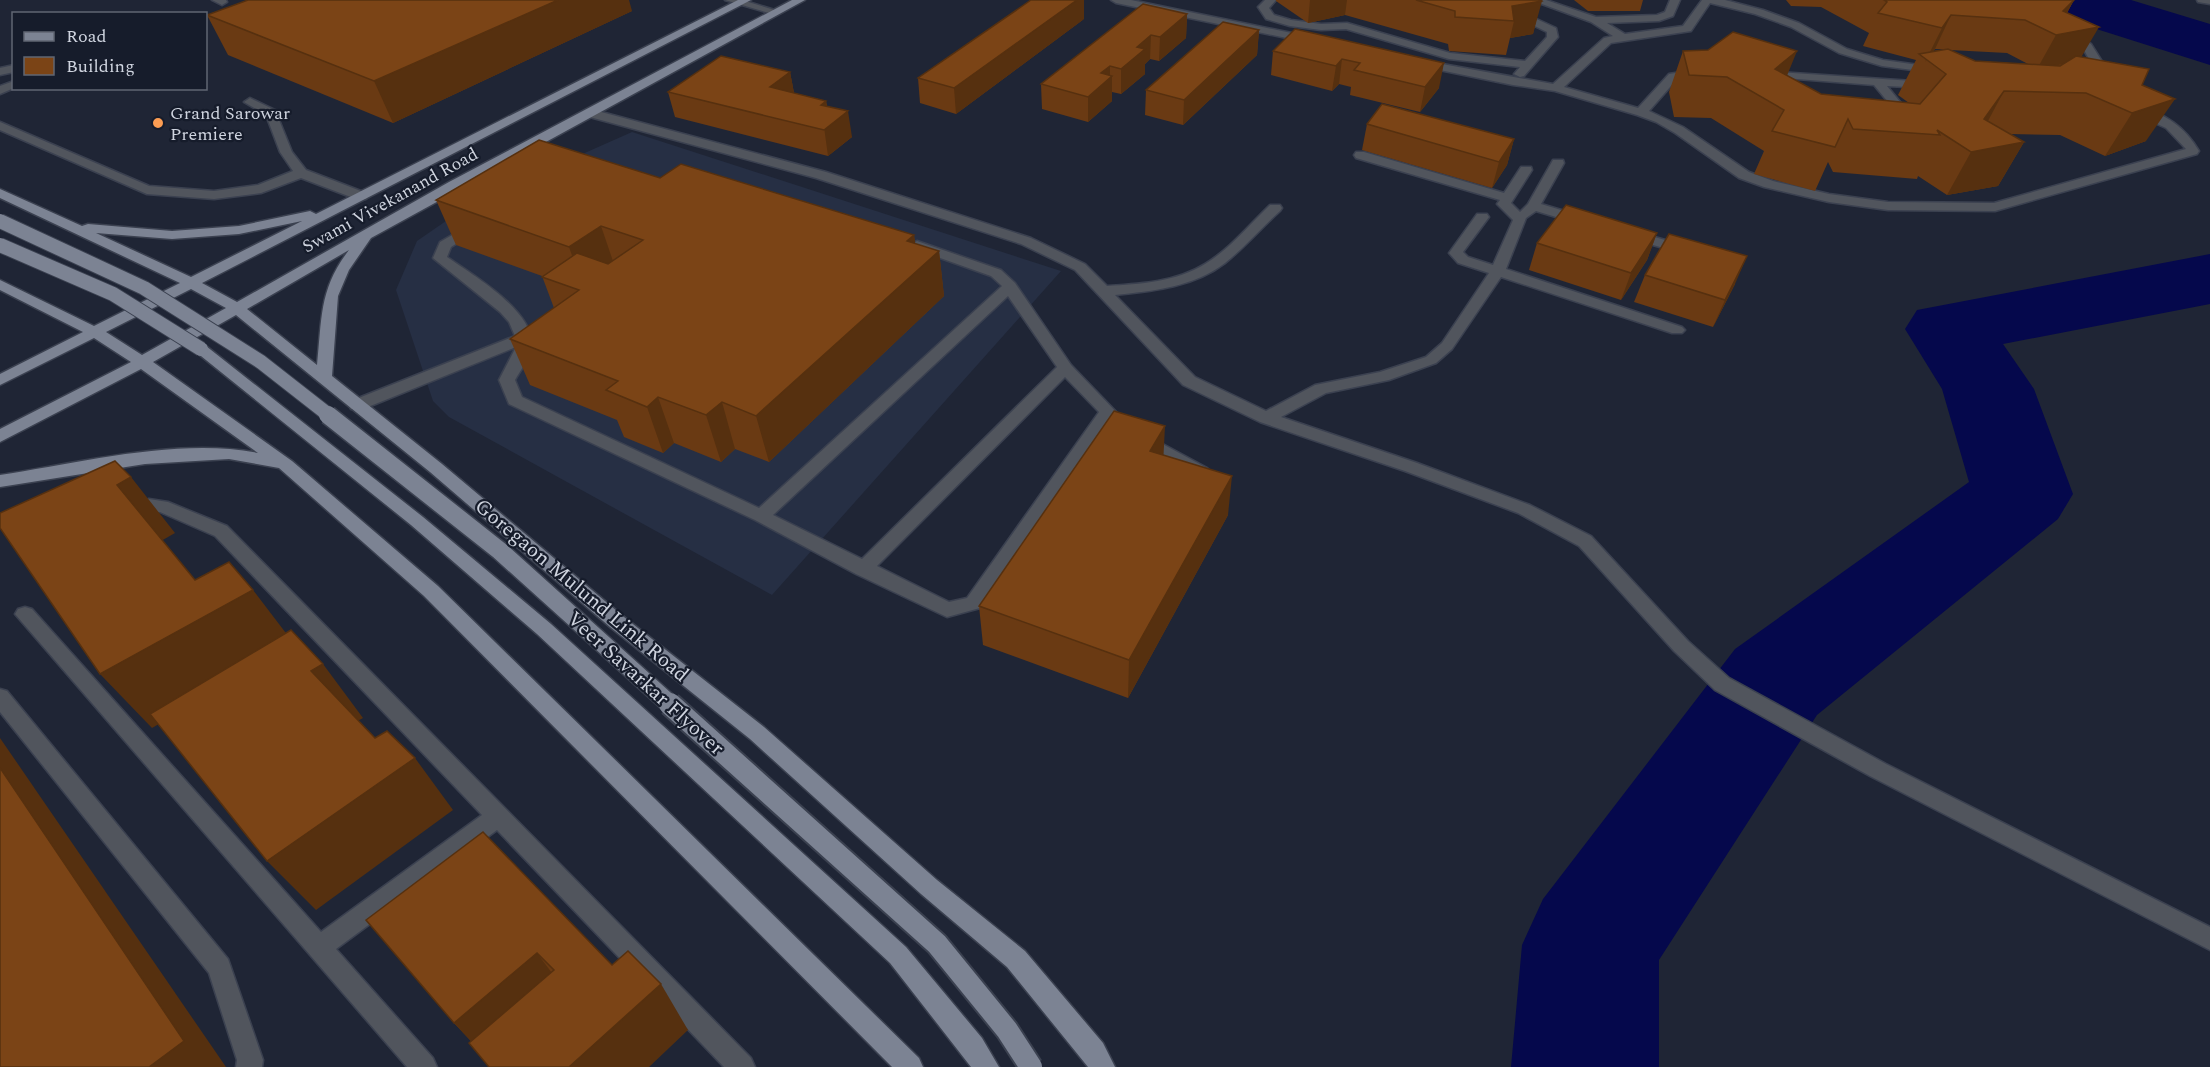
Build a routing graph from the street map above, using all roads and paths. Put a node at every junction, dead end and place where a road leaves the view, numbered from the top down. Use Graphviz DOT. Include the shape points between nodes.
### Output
graph roads {
  1 [pos="800,0"];
  2 [pos="1116,0"];
  3 [pos="1271,0"];
  4 [pos="1475,0"];
  5 [pos="1484,0"];
  6 [pos="1536,0"];
  7 [pos="1675,0"];
  8 [pos="1707,0"];
  9 [pos="1713,0"];
  10 [pos="2202,0"];
  11 [pos="739,1"];
  12 [pos="2210,1"];
  13 [pos="1747,4"];
  14 [pos="776,12"];
  15 [pos="1595,20"];
  16 [pos="2060,28"];
  17 [pos="1623,38"];
  18 [pos="1326,43"];
  19 [pos="1408,60"];
  20 [pos="1528,65"];
  21 [pos="1708,70"];
  22 [pos="1947,71"];
  23 [pos="1751,73"];
  24 [pos="2075,81"];
  25 [pos="1512,82"];
  26 [pos="1878,82"];
  27 [pos="1936,86"];
  28 [pos="1556,88"];
  29 [pos="250,102"];
  30 [pos="2125,107"];
  31 [pos="1641,112"];
  32 [pos="590,113"];
  33 [pos="0,126"];
  34 [pos="1884,134"];
  35 [pos="527,146"];
  36 [pos="546,154"];
  37 [pos="1360,155"];
  38 [pos="1558,163"];
  39 [pos="1526,171"];
  40 [pos="302,173"];
  41 [pos="0,193"];
  42 [pos="361,196"];
  43 [pos="1507,198"];
  44 [pos="25,204"];
  45 [pos="1533,206"];
  46 [pos="1275,208"];
  47 [pos="334,210"];
  48 [pos="1482,217"];
  49 [pos="485,219"];
  50 [pos="1520,219"];
  51 [pos="0,221"];
  52 [pos="1600,225"];
  53 [pos="1622,232"];
  54 [pos="369,233"];
  55 [pos="903,240"];
  56 [pos="0,245"];
  57 [pos="1678,248"];
  58 [pos="1498,272"];
  59 [pos="190,282"];
  60 [pos="0,284"];
  61 [pos="1009,287"];
  62 [pos="1106,291"];
  63 [pos="238,309"];
  64 [pos="1677,330"];
  65 [pos="95,332"];
  66 [pos="524,338"];
  67 [pos="142,362"];
  68 [pos="1065,368"];
  69 [pos="324,378"];
  70 [pos="0,380"];
  71 [pos="357,405"];
  72 [pos="1107,412"];
  73 [pos="1266,418"];
  74 [pos="0,436"];
  75 [pos="286,465"];
  76 [pos="74,468"];
  77 [pos="1209,477"];
  78 [pos="0,481"];
  79 [pos="64,495"];
  80 [pos="762,516"];
  81 [pos="108,523"];
  82 [pos="863,569"];
  83 [pos="25,614"];
  84 [pos="0,697"];
  85 [pos="498,816"];
  86 [pos="2210,939"];
  87 [pos="320,947"];
  88 [pos="249,1067"];
  89 [pos="424,1067"];
  90 [pos="742,1067"];
  91 [pos="910,1067"];
  92 [pos="986,1067"];
  93 [pos="1031,1067"];
  94 [pos="1102,1067"];
  1 -- 14 [label="main road, Swami Vivekanand Road"];
  2 -- 18 [label="street"];
  3 -- 20 [label="street" via="1263,7 1270,17 1290,23 1347,26 1449,56"];
  4 -- 5 [label="street"];
  5 -- 20 [label="street" via="1552,30 1553,37"];
  6 -- 15 [label="street"];
  7 -- 15 [label="street" via="1669,14 1659,18"];
  8 -- 17 [label="street" via="1687,29"];
  9 -- 13 [label="street"];
  10 -- 12 [label="street"];
  11 -- 14 [label="street"];
  11 -- 42 [label="main road, Swami Vivekanand Road"];
  13 -- 22 [label="street" via="1843,51 1882,63"];
  14 -- 32 [label="main road, Swami Vivekanand Road"];
  15 -- 17 [label="street"];
  16 -- 24 [label="street" via="2087,46 2097,63 2089,76"];
  17 -- 28 [label="street" via="1608,40"];
  19 -- 25 [label="street"];
  20 -- 25 [label="street"];
  21 -- 31 [label="street" via="1673,76"];
  23 -- 26 [label="street" via="1793,81"];
  25 -- 28 [label="street"];
  26 -- 27 [label="street"];
  26 -- 34 [label="street" via="1899,108 1896,126"];
  28 -- 31 [label="street"];
  29 -- 40 [label="street" via="271,113 286,152"];
  30 -- 31 [label="street" via="2158,116 2187,138 2193,151 1995,207 1888,206 1769,184 1744,175 1660,119"];
  32 -- 35 [label="main road, Swami Vivekanand Road"];
  32 -- 62 [label="street" via="821,175 1026,241 1080,267"];
  33 -- 40 [label="street" via="147,190 214,195 261,189"];
  35 -- 36 [label="street"];
  35 -- 54 [label="main road, Swami Vivekanand Road"];
  37 -- 43 [label="street"];
  38 -- 45 [label="street"];
  39 -- 43 [label="street"];
  40 -- 42 [label="street"];
  41 -- 44 [label="main road, Goregaon Mulund Link Road"];
  42 -- 47 [label="main road, Swami Vivekanand Road"];
  43 -- 50 [label="street" via="1504,204"];
  44 -- 47 [label="main road" via="92,230 172,235 239,230"];
  44 -- 59 [label="main road, Goregaon Mulund Link Road"];
  45 -- 50 [label="street"];
  45 -- 52 [label="street"];
  46 -- 62 [label="street" via="1203,271 1175,281"];
  47 -- 59 [label="main road, Swami Vivekanand Road"];
  48 -- 58 [label="street" via="1456,253 1464,260"];
  49 -- 66 [label="street" via="445,245 440,258 509,310"];
  50 -- 58 [label="street"];
  51 -- 93 [label="main road, Veer Savarkar Flyover, bridge" via="144,288 261,362 500,551 938,944"];
  53 -- 57 [label="street"];
  54 -- 63 [label="main road, Swami Vivekanand Road"];
  54 -- 69 [label="main road" via="342,269 331,296"];
  55 -- 61 [label="street" via="996,273"];
  56 -- 92 [label="main road, Veer Savarkar Flyover, bridge" via="112,294 215,358 417,521 544,629 898,955"];
  58 -- 64 [label="street"];
  58 -- 73 [label="street" via="1447,346 1431,360 1383,376 1321,389"];
  59 -- 63 [label="main road, Goregaon Mulund Link Road"];
  59 -- 65 [label="main road, Swami Vivekanand Road"];
  60 -- 65 [label="main road"];
  61 -- 68 [label="street"];
  61 -- 80 [label="street"];
  62 -- 73 [label="street" via="1189,381"];
  63 -- 67 [label="main road, Swami Vivekanand Road"];
  63 -- 69 [label="main road, Goregaon Mulund Link Road"];
  65 -- 67 [label="main road"];
  65 -- 70 [label="main road, Swami Vivekanand Road"];
  66 -- 71 [label="street"];
  66 -- 80 [label="street" via="524,349 507,380 515,400"];
  67 -- 74 [label="main road, Swami Vivekanand Road"];
  67 -- 75 [label="main road"];
  68 -- 72 [label="street"];
  68 -- 82 [label="street"];
  69 -- 71 [label="main road, Goregaon Mulund Link Road"];
  71 -- 94 [label="main road, Goregaon Mulund Link Road" via="757,733 1016,959 1094,1052"];
  72 -- 77 [label="street" via="1129,430"];
  72 -- 82 [label="street" via="973,603 947,610"];
  73 -- 86 [label="street" via="1524,509 1585,541 1681,646 1722,684 1878,770"];
  75 -- 76 [label="main road" via="229,453 145,458"];
  75 -- 91 [label="main road" via="431,591"];
  76 -- 78 [label="main road"];
  76 -- 79 [label="street"];
  80 -- 82 [label="street"];
  81 -- 85 [label="street" via="149,506 162,506 221,531"];
  83 -- 87 [label="street"];
  84 -- 88 [label="street" via="219,967"];
  85 -- 87 [label="street"];
  85 -- 90 [label="street"];
  87 -- 89 [label="street"];
}
